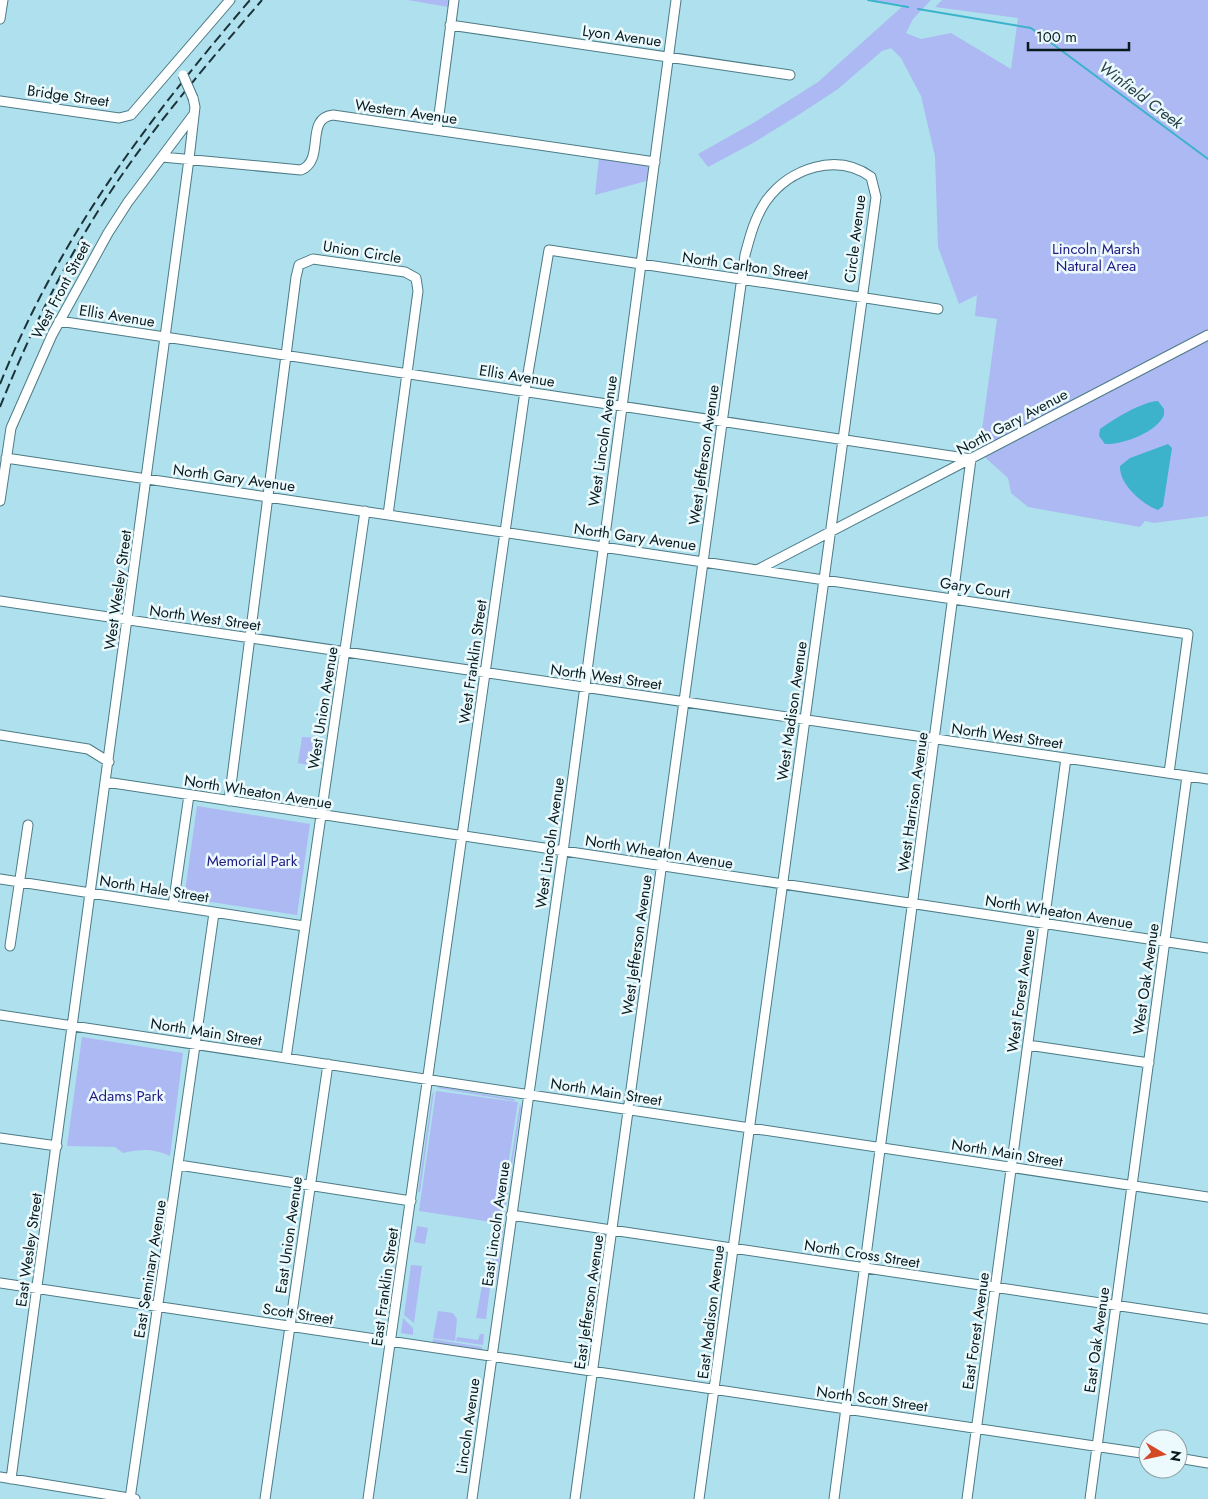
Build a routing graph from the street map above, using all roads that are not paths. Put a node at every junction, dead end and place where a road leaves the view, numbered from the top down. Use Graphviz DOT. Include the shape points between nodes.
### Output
graph roads {
  1 [pos="3,0"];
  2 [pos="230,0"];
  3 [pos="454,0"];
  4 [pos="676,0"];
  5 [pos="0,19"];
  6 [pos="450,25"];
  7 [pos="668,57"];
  8 [pos="175,66"];
  9 [pos="790,75"];
  10 [pos="0,101"];
  11 [pos="194,114"];
  12 [pos="437,130"];
  13 [pos="162,157"];
  14 [pos="189,159"];
  15 [pos="655,162"];
  16 [pos="549,250"];
  17 [pos="641,264"];
  18 [pos="742,279"];
  19 [pos="862,297"];
  20 [pos="938,309"];
  21 [pos="59,321"];
  22 [pos="1208,336"];
  23 [pos="166,337"];
  24 [pos="286,355"];
  25 [pos="407,373"];
  26 [pos="525,391"];
  27 [pos="622,405"];
  28 [pos="722,420"];
  29 [pos="843,438"];
  30 [pos="6,458"];
  31 [pos="971,459"];
  32 [pos="147,480"];
  33 [pos="269,497"];
  34 [pos="0,501"];
  35 [pos="365,511"];
  36 [pos="388,514"];
  37 [pos="506,532"];
  38 [pos="831,532"];
  39 [pos="604,546"];
  40 [pos="704,561"];
  41 [pos="757,570"];
  42 [pos="824,579"];
  43 [pos="953,599"];
  44 [pos="0,601"];
  45 [pos="128,621"];
  46 [pos="250,639"];
  47 [pos="346,652"];
  48 [pos="484,673"];
  49 [pos="585,688"];
  50 [pos="684,703"];
  51 [pos="805,721"];
  52 [pos="0,735"];
  53 [pos="935,740"];
  54 [pos="1066,758"];
  55 [pos="109,762"];
  56 [pos="1169,773"];
  57 [pos="1187,776"];
  58 [pos="1208,779"];
  59 [pos="106,782"];
  60 [pos="189,795"];
  61 [pos="229,801"];
  62 [pos="320,815"];
  63 [pos="28,825"];
  64 [pos="463,836"];
  65 [pos="563,852"];
  66 [pos="662,866"];
  67 [pos="0,879"];
  68 [pos="20,882"];
  69 [pos="782,884"];
  70 [pos="90,892"];
  71 [pos="913,904"];
  72 [pos="173,906"];
  73 [pos="214,913"];
  74 [pos="1044,924"];
  75 [pos="304,926"];
  76 [pos="1165,942"];
  77 [pos="10,946"];
  78 [pos="1208,948"];
  79 [pos="0,1014"];
  80 [pos="72,1026"];
  81 [pos="195,1044"];
  82 [pos="1028,1045"];
  83 [pos="286,1058"];
  84 [pos="1149,1063"];
  85 [pos="328,1064"];
  86 [pos="428,1079"];
  87 [pos="528,1094"];
  88 [pos="629,1110"];
  89 [pos="750,1128"];
  90 [pos="0,1138"];
  91 [pos="57,1146"];
  92 [pos="881,1148"];
  93 [pos="179,1165"];
  94 [pos="1012,1167"];
  95 [pos="310,1185"];
  96 [pos="1132,1186"];
  97 [pos="1208,1197"];
  98 [pos="412,1201"];
  99 [pos="512,1215"];
  100 [pos="612,1230"];
  101 [pos="733,1248"];
  102 [pos="865,1269"];
  103 [pos="0,1283"];
  104 [pos="38,1288"];
  105 [pos="995,1288"];
  106 [pos="1116,1306"];
  107 [pos="158,1307"];
  108 [pos="1208,1319"];
  109 [pos="290,1327"];
  110 [pos="391,1342"];
  111 [pos="492,1357"];
  112 [pos="593,1372"];
  113 [pos="715,1390"];
  114 [pos="846,1409"];
  115 [pos="977,1428"];
  116 [pos="1097,1446"];
  117 [pos="1138,1452"];
  118 [pos="1188,1459"];
  119 [pos="1208,1462"];
  120 [pos="0,1477"];
  121 [pos="11,1479"];
  122 [pos="132,1499"];
  123 [pos="265,1499"];
  124 [pos="368,1499"];
  125 [pos="472,1499"];
  126 [pos="575,1499"];
  127 [pos="700,1499"];
  128 [pos="834,1499"];
  129 [pos="967,1499"];
  130 [pos="1090,1499"];
  1 -- 5 [label="street"];
  2 -- 8 [label="street"];
  3 -- 6 [label="street"];
  4 -- 7 [label="street, West Lincoln Avenue"];
  6 -- 7 [label="street, Lyon Avenue"];
  6 -- 12 [label="street"];
  7 -- 9 [label="street, Lyon Avenue"];
  7 -- 15 [label="street, West Lincoln Avenue"];
  8 -- 10 [label="street, Bridge Street" via="131,115 119,118"];
  8 -- 11 [label="street, bridge" via="183,75 193,98"];
  11 -- 13 [label="street, West Front Street"];
  11 -- 14 [label="street, West Wesley Street"];
  12 -- 14 [label="street, Western Avenue" via="329,115 318,125 312,158 301,170"];
  12 -- 15 [label="street, Western Avenue"];
  13 -- 14 [label="street"];
  13 -- 21 [label="street, West Front Street" via="108,233"];
  14 -- 23 [label="street, West Wesley Street"];
  15 -- 17 [label="street, West Lincoln Avenue"];
  16 -- 17 [label="street, North Carlton Street"];
  16 -- 26 [label="street, West Franklin Street"];
  17 -- 18 [label="street, North Carlton Street"];
  17 -- 27 [label="street, West Lincoln Avenue"];
  18 -- 19 [label="street, North Carlton Street"];
  18 -- 19 [label="street, Circle Avenue" via="752,232 760,210 771,195 785,181 803,172 824,165 841,164 858,168 871,177 876,190"];
  18 -- 28 [label="street, West Jefferson Avenue"];
  19 -- 20 [label="street, North Carlton Street"];
  19 -- 29 [label="street, West Madison Avenue"];
  21 -- 23 [label="street, Ellis Avenue"];
  21 -- 30 [label="street, West Front Street" via="12,428"];
  22 -- 31 [label="street, North Gary Avenue"];
  23 -- 24 [label="street, Ellis Avenue"];
  23 -- 32 [label="street, West Wesley Street"];
  24 -- 25 [label="street, Ellis Avenue"];
  24 -- 25 [label="street, Union Circle" via="299,264 317,259 405,272 416,278 418,291"];
  24 -- 33 [label="street"];
  25 -- 26 [label="street, Ellis Avenue"];
  25 -- 36 [label="street"];
  26 -- 27 [label="street, Ellis Avenue"];
  26 -- 37 [label="street, West Franklin Street"];
  27 -- 28 [label="street, Ellis Avenue"];
  27 -- 39 [label="street, West Lincoln Avenue"];
  28 -- 29 [label="street, Ellis Avenue"];
  28 -- 40 [label="street, West Jefferson Avenue"];
  29 -- 31 [label="street, Ellis Avenue"];
  29 -- 38 [label="street, West Madison Avenue"];
  30 -- 32 [label="street, North Gary Avenue"];
  30 -- 34 [label="street, West Front Street"];
  31 -- 38 [label="street, North Gary Avenue"];
  31 -- 43 [label="street, West Harrison Avenue"];
  32 -- 33 [label="street, North Gary Avenue"];
  32 -- 45 [label="street, West Wesley Street"];
  33 -- 35 [label="street, North Gary Avenue"];
  33 -- 46 [label="street"];
  35 -- 36 [label="street, North Gary Avenue"];
  35 -- 47 [label="street, West Union Avenue"];
  36 -- 37 [label="street, North Gary Avenue"];
  37 -- 39 [label="street, North Gary Avenue"];
  37 -- 48 [label="street, West Franklin Street"];
  38 -- 41 [label="street, North Gary Avenue"];
  38 -- 42 [label="street, West Madison Avenue"];
  39 -- 40 [label="street, North Gary Avenue"];
  39 -- 49 [label="street, West Lincoln Avenue"];
  40 -- 41 [label="street, North Gary Avenue"];
  40 -- 50 [label="street, West Jefferson Avenue"];
  41 -- 42 [label="street, Gary Court"];
  42 -- 43 [label="street, Gary Court"];
  42 -- 51 [label="street, West Madison Avenue"];
  43 -- 53 [label="street, West Harrison Avenue"];
  43 -- 56 [label="street, Gary Court" via="1188,634"];
  44 -- 45 [label="street, North West Street"];
  45 -- 46 [label="street, North West Street"];
  45 -- 55 [label="street, West Wesley Street"];
  46 -- 47 [label="street, North West Street"];
  46 -- 61 [label="street"];
  47 -- 48 [label="street, North West Street"];
  47 -- 62 [label="street, West Union Avenue"];
  48 -- 49 [label="street, North West Street"];
  48 -- 64 [label="street, West Franklin Street"];
  49 -- 50 [label="street, North West Street"];
  49 -- 65 [label="street, West Lincoln Avenue"];
  50 -- 51 [label="street, North West Street"];
  50 -- 66 [label="street, West Jefferson Avenue"];
  51 -- 53 [label="street, North West Street"];
  51 -- 69 [label="street, West Madison Avenue"];
  52 -- 55 [label="street" via="88,749"];
  53 -- 54 [label="street, North West Street"];
  53 -- 71 [label="street, West Harrison Avenue"];
  54 -- 56 [label="street, North West Street"];
  54 -- 74 [label="street, West Forest Avenue"];
  55 -- 59 [label="street, West Wesley Street"];
  56 -- 57 [label="street, North West Street"];
  57 -- 58 [label="street, North West Street"];
  57 -- 76 [label="street, West Oak Avenue"];
  59 -- 60 [label="street, North Wheaton Avenue"];
  59 -- 70 [label="street, West Wesley Street"];
  60 -- 61 [label="street, North Wheaton Avenue"];
  60 -- 72 [label="street"];
  61 -- 62 [label="street, North Wheaton Avenue"];
  62 -- 64 [label="street, North Wheaton Avenue"];
  62 -- 75 [label="street, West Union Avenue"];
  63 -- 68 [label="street"];
  64 -- 65 [label="street, North Wheaton Avenue"];
  64 -- 86 [label="street, West Franklin Street"];
  65 -- 66 [label="street, North Wheaton Avenue"];
  65 -- 87 [label="street, West Lincoln Avenue"];
  66 -- 69 [label="street, North Wheaton Avenue"];
  66 -- 88 [label="street, West Jefferson Avenue"];
  67 -- 68 [label="street, North Hale Street"];
  68 -- 70 [label="street, North Hale Street"];
  68 -- 77 [label="street"];
  69 -- 71 [label="street, North Wheaton Avenue"];
  69 -- 89 [label="street, West Madison Avenue"];
  70 -- 72 [label="street, North Hale Street"];
  70 -- 80 [label="street, West Wesley Street"];
  71 -- 74 [label="street, North Wheaton Avenue"];
  71 -- 92 [label="street, West Harrison Avenue"];
  72 -- 73 [label="street, North Hale Street"];
  73 -- 75 [label="street, North Hale Street"];
  73 -- 81 [label="street, East Seminary Avenue"];
  74 -- 76 [label="street, North Wheaton Avenue"];
  74 -- 82 [label="street, West Forest Avenue"];
  75 -- 83 [label="street, West Union Avenue"];
  76 -- 78 [label="street, North Wheaton Avenue"];
  76 -- 84 [label="street, West Oak Avenue"];
  79 -- 80 [label="street, North Main Street"];
  80 -- 81 [label="street, North Main Street"];
  80 -- 91 [label="street, East Wesley Street"];
  81 -- 83 [label="street, North Main Street"];
  81 -- 93 [label="street, East Seminary Avenue"];
  82 -- 84 [label="street"];
  82 -- 94 [label="street, West Forest Avenue"];
  83 -- 85 [label="street, North Main Street"];
  84 -- 96 [label="street, West Oak Avenue"];
  85 -- 86 [label="street, North Main Street"];
  85 -- 95 [label="street, East Union Avenue"];
  86 -- 87 [label="street, North Main Street"];
  86 -- 98 [label="street, East Franklin Street"];
  87 -- 88 [label="street, North Main Street"];
  87 -- 99 [label="street, East Lincoln Avenue"];
  88 -- 89 [label="street, North Main Street"];
  88 -- 100 [label="street, East Jefferson Avenue"];
  89 -- 92 [label="street, North Main Street"];
  89 -- 101 [label="street, East Madison Avenue"];
  90 -- 91 [label="street"];
  91 -- 104 [label="street, East Wesley Street"];
  92 -- 94 [label="street, North Main Street"];
  92 -- 102 [label="street, West Harrison Avenue"];
  93 -- 95 [label="street"];
  93 -- 107 [label="street, East Seminary Avenue"];
  94 -- 96 [label="street, North Main Street"];
  94 -- 105 [label="street, East Forest Avenue"];
  95 -- 98 [label="street"];
  95 -- 109 [label="street, East Union Avenue"];
  96 -- 97 [label="street, North Main Street"];
  96 -- 106 [label="street, East Oak Avenue"];
  98 -- 110 [label="street, East Franklin Street"];
  99 -- 100 [label="street, North Cross Street"];
  99 -- 111 [label="street, East Lincoln Avenue"];
  100 -- 101 [label="street, North Cross Street"];
  100 -- 112 [label="street, East Jefferson Avenue"];
  101 -- 102 [label="street, North Cross Street"];
  101 -- 113 [label="street, East Madison Avenue"];
  102 -- 105 [label="street, North Cross Street"];
  102 -- 114 [label="street, West Harrison Avenue"];
  103 -- 104 [label="street, Scott Street"];
  104 -- 107 [label="street, Scott Street"];
  104 -- 121 [label="street, East Wesley Street"];
  105 -- 106 [label="street, North Cross Street"];
  105 -- 115 [label="street, East Forest Avenue"];
  106 -- 108 [label="street, North Cross Street"];
  106 -- 116 [label="street, East Oak Avenue"];
  107 -- 109 [label="street, Scott Street"];
  107 -- 122 [label="street, East Seminary Avenue"];
  109 -- 110 [label="street, Scott Street"];
  109 -- 123 [label="street, East Union Avenue"];
  110 -- 111 [label="street, Scott Street"];
  110 -- 124 [label="street, East Franklin Street"];
  111 -- 112 [label="street, Scott Street"];
  111 -- 125 [label="street, Lincoln Avenue"];
  112 -- 113 [label="street, North Scott Street"];
  112 -- 126 [label="street, East Jefferson Avenue"];
  113 -- 114 [label="street, North Scott Street"];
  113 -- 127 [label="street, East Madison Avenue"];
  114 -- 115 [label="street, North Scott Street"];
  114 -- 128 [label="street, West Harrison Avenue"];
  115 -- 116 [label="street, North Scott Street"];
  115 -- 129 [label="street, East Forest Avenue"];
  116 -- 117 [label="street, North Scott Street"];
  116 -- 130 [label="street, East Oak Avenue"];
  118 -- 119 [label="street"];
  120 -- 121 [label="street"];
  121 -- 122 [label="street"];
}
